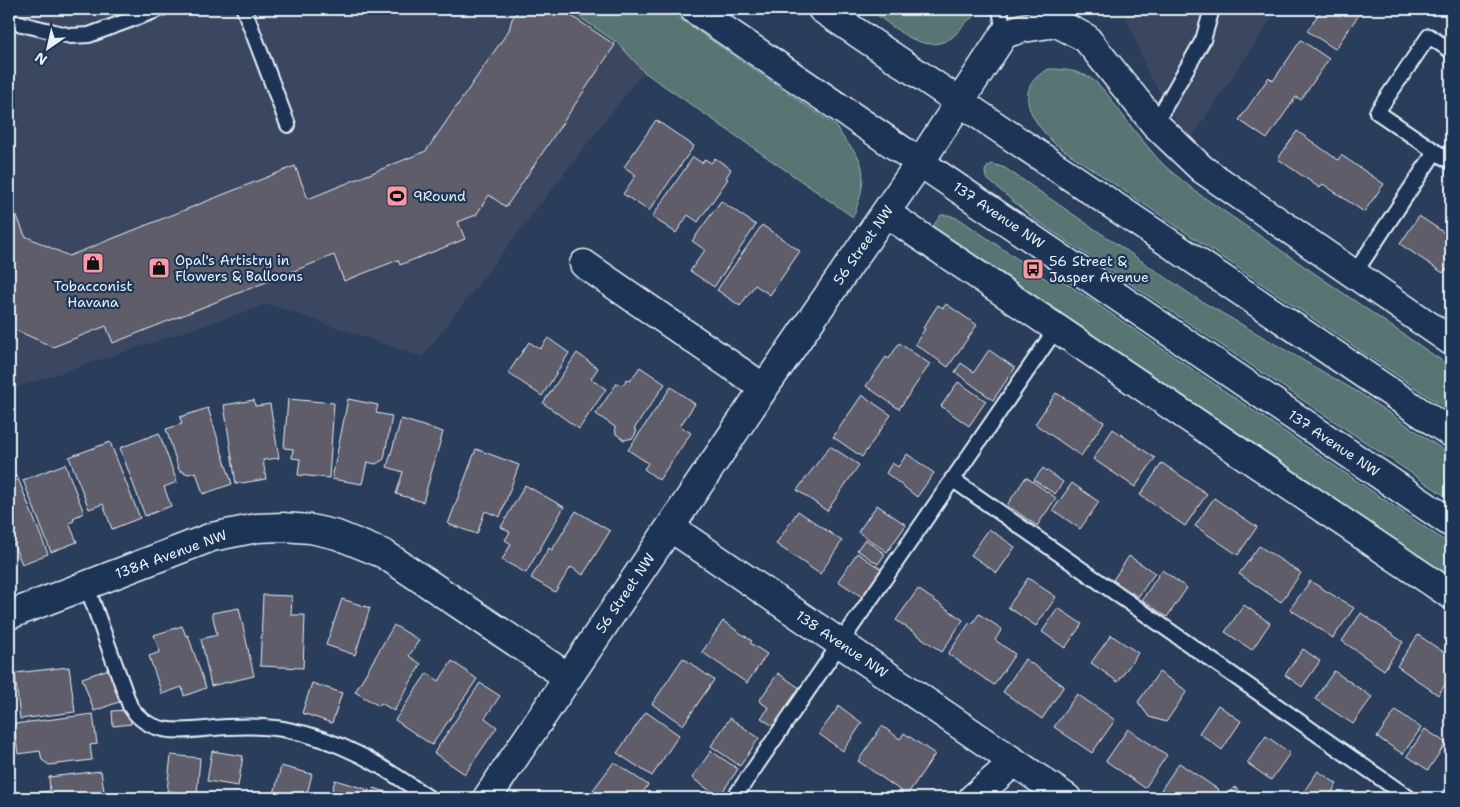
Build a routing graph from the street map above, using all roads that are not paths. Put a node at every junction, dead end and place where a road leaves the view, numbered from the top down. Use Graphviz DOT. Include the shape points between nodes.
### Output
graph roads {
  1 [pos="160,9"];
  2 [pos="244,9"];
  3 [pos="694,9"];
  4 [pos="1212,9"];
  5 [pos="823,10"];
  6 [pos="9,22"];
  7 [pos="1002,22"];
  8 [pos="1451,51"];
  9 [pos="960,102"];
  10 [pos="1154,124"];
  11 [pos="288,125"];
  12 [pos="1435,152"];
  13 [pos="921,161"];
  14 [pos="1451,162"];
  15 [pos="886,213"];
  16 [pos="584,264"];
  17 [pos="1354,274"];
  18 [pos="1056,329"];
  19 [pos="1451,341"];
  20 [pos="764,388"];
  21 [pos="1451,433"];
  22 [pos="952,479"];
  23 [pos="1451,523"];
  24 [pos="670,527"];
  25 [pos="86,584"];
  26 [pos="1451,595"];
  27 [pos="9,615"];
  28 [pos="840,643"];
  29 [pos="568,677"];
  30 [pos="1014,762"];
  31 [pos="429,798"];
  32 [pos="487,798"];
  33 [pos="734,798"];
  34 [pos="973,798"];
  35 [pos="1067,798"];
  36 [pos="1409,798"];
  1 -- 6 [label="lane" via="80,36"];
  2 -- 11 [label="lane"];
  3 -- 13 [label="street, 137 Avenue NW"];
  4 -- 10 [label="lane" via="1203,40"];
  5 -- 9 [label="street"];
  7 -- 9 [label="street"];
  7 -- 10 [label="street" via="1023,28 1057,23 1086,38"];
  8 -- 12 [label="lane" via="1428,36 1377,112"];
  9 -- 13 [label="street, 56 Street NW"];
  9 -- 21 [label="street"];
  10 -- 17 [label="street" via="1202,169"];
  12 -- 14 [label="lane"];
  12 -- 17 [label="lane"];
  13 -- 15 [label="street, 56 Street NW"];
  13 -- 23 [label="street, 137 Avenue NW"];
  15 -- 18 [label="street"];
  15 -- 20 [label="street, 56 Street NW"];
  16 -- 20 [label="street"];
  17 -- 19 [label="street"];
  18 -- 22 [label="lane"];
  18 -- 26 [label="street"];
  20 -- 24 [label="street, 56 Street NW"];
  22 -- 28 [label="lane"];
  22 -- 36 [label="lane"];
  24 -- 28 [label="street, 138 Avenue NW"];
  24 -- 29 [label="street, 56 Street NW"];
  25 -- 27 [label="street, 138A Avenue NW"];
  25 -- 29 [label="street, 138A Avenue NW" via="234,531 282,527 311,529 337,535 384,554"];
  25 -- 31 [label="lane" via="136,715 164,730 180,732 256,726 316,736 379,763"];
  28 -- 30 [label="street, 138 Avenue NW"];
  28 -- 33 [label="lane"];
  29 -- 32 [label="street, 56 Street NW"];
  30 -- 34 [label="street"];
  30 -- 35 [label="street, 138 Avenue NW"];
}
